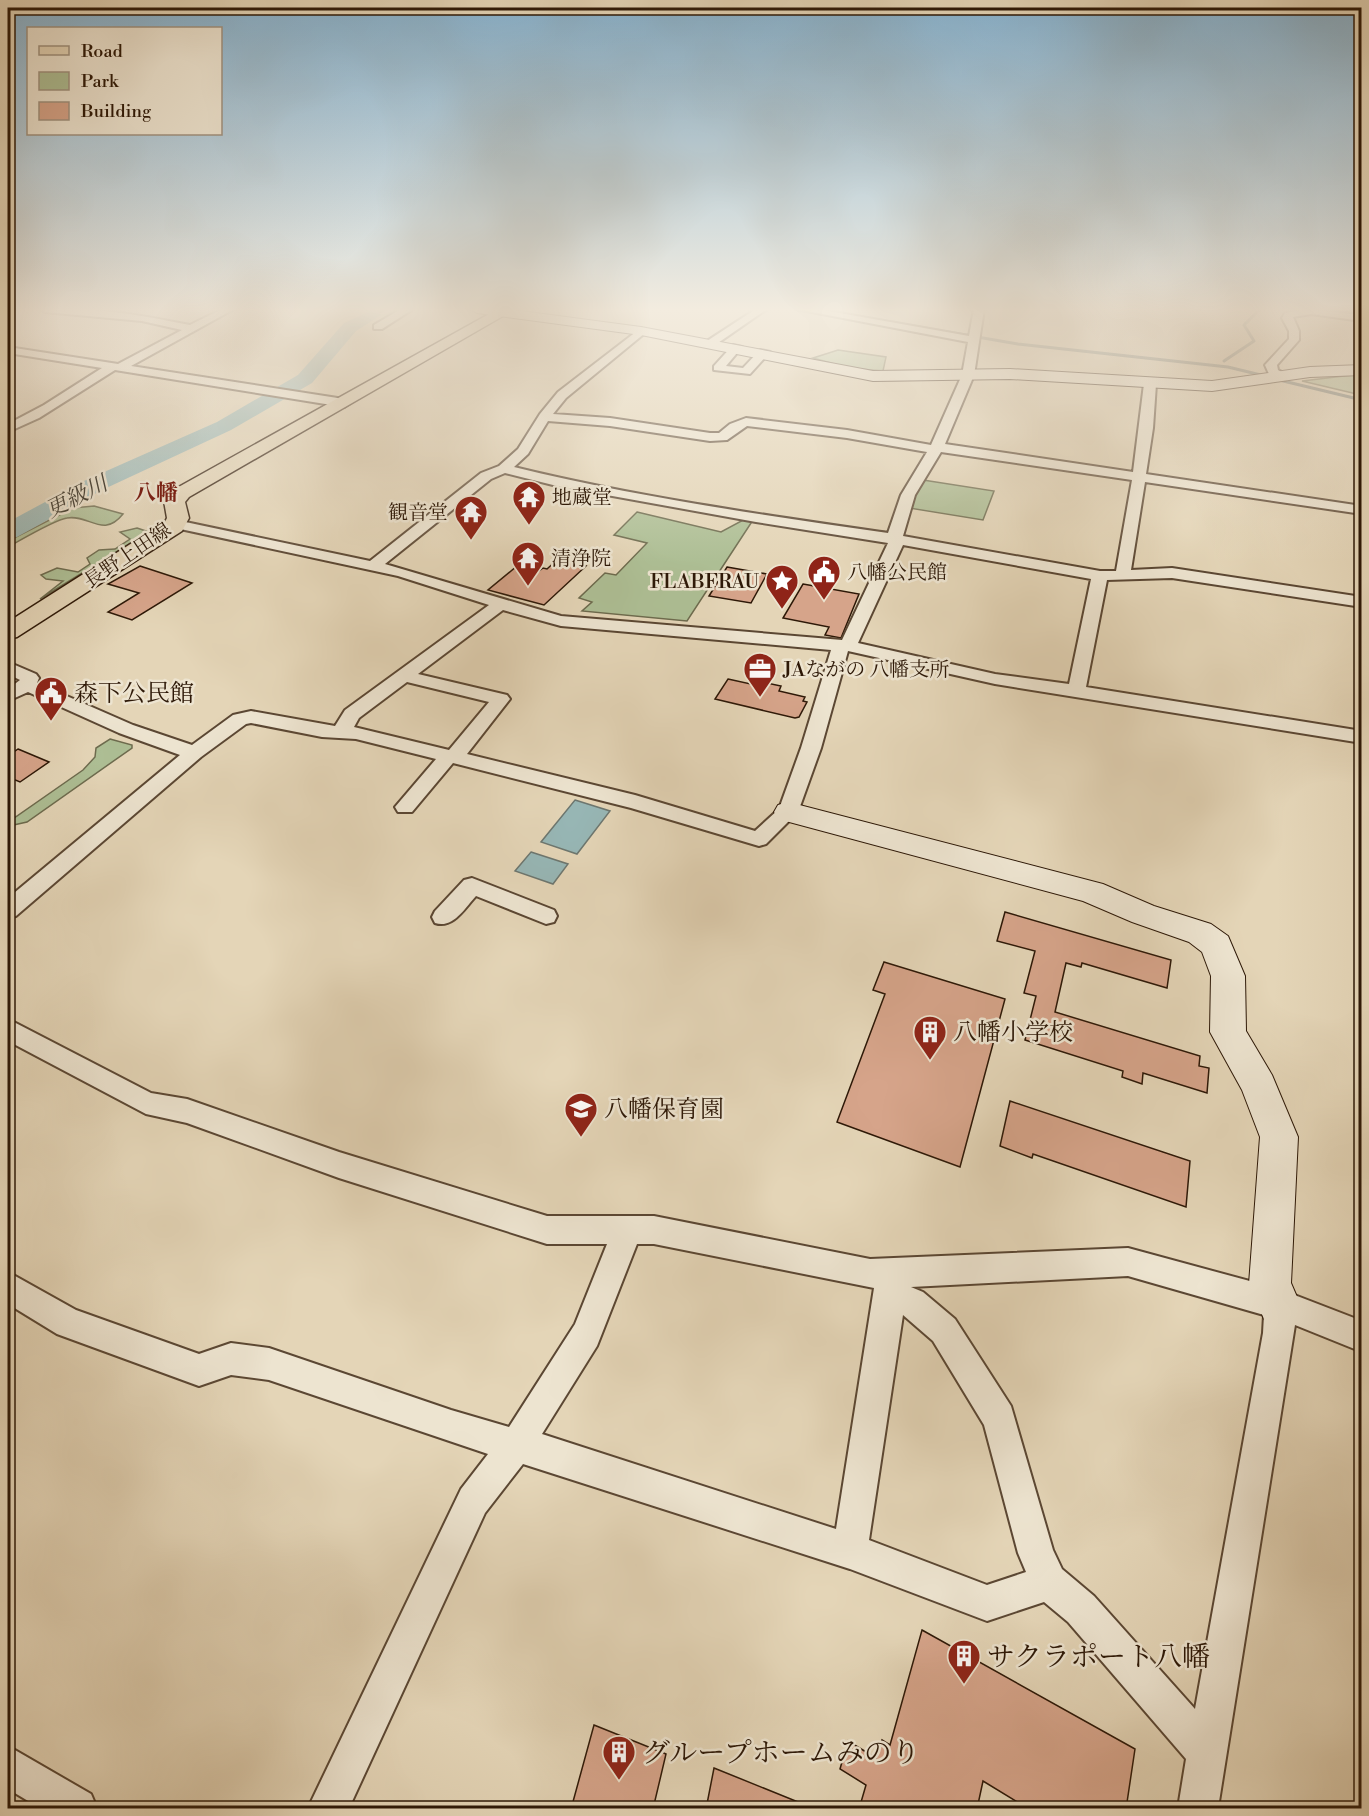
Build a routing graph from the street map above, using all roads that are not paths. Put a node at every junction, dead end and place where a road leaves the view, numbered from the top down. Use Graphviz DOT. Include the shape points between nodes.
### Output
graph roads {
  1 [pos="67,394"];
  2 [pos="296,394"];
  3 [pos="360,394"];
  4 [pos="565,394"];
  5 [pos="960,394"];
  6 [pos="1149,394"];
  7 [pos="344,403"];
  8 [pos="544,417"];
  9 [pos="8,428"];
  10 [pos="937,449"];
  11 [pos="504,470"];
  12 [pos="1139,477"];
  13 [pos="1362,510"];
  14 [pos="176,524"];
  15 [pos="894,539"];
  16 [pos="374,565"];
  17 [pos="1123,574"];
  18 [pos="1100,576"];
  19 [pos="1362,602"];
  20 [pos="501,604"];
  21 [pos="8,632"];
  22 [pos="845,645"];
  23 [pos="8,667"];
  24 [pos="405,676"];
  25 [pos="27,686"];
  26 [pos="1076,693"];
  27 [pos="8,696"];
  28 [pos="344,732"];
  29 [pos="1362,737"];
  30 [pos="194,753"];
  31 [pos="452,756"];
  32 [pos="405,807"];
  33 [pos="788,812"];
  34 [pos="8,909"];
  35 [pos="546,916"];
  36 [pos="443,917"];
  37 [pos="8,1029"];
  38 [pos="628,1229"];
  39 [pos="888,1283"];
  40 [pos="8,1287"];
  41 [pos="1279,1304"];
  42 [pos="1362,1337"];
  43 [pos="516,1446"];
  44 [pos="850,1551"];
  45 [pos="1049,1582"];
  46 [pos="1208,1753"];
  47 [pos="8,1766"];
  48 [pos="76,1809"];
  49 [pos="328,1809"];
  50 [pos="1198,1809"];
  1 -- 9 [label="street" via="35,417"];
  2 -- 7 [label="street"];
  3 -- 7 [label="main road, 長野上田線"];
  4 -- 8 [label="street"];
  5 -- 10 [label="street"];
  6 -- 12 [label="street"];
  7 -- 14 [label="main road, 長野上田線" via="183,493 174,501"];
  8 -- 10 [label="street" via="621,423 710,437 722,437 746,422"];
  8 -- 11 [label="street" via="523,451"];
  10 -- 12 [label="street"];
  10 -- 15 [label="street" via="912,487"];
  11 -- 15 [label="street" via="745,516"];
  11 -- 16 [label="street" via="478,482"];
  12 -- 13 [label="street"];
  12 -- 17 [label="street"];
  14 -- 16 [label="street"];
  14 -- 21 [label="main road, 長野上田線"];
  15 -- 18 [label="street"];
  15 -- 22 [label="street" via="896,543"];
  16 -- 20 [label="street" via="443,583"];
  17 -- 18 [label="street"];
  17 -- 19 [label="street" via="1172,573"];
  18 -- 26 [label="street"];
  20 -- 22 [label="street" via="561,621"];
  20 -- 24 [label="street"];
  22 -- 26 [label="street" via="996,680"];
  22 -- 33 [label="street"];
  23 -- 25 [label="street" via="30,678"];
  24 -- 28 [label="street" via="352,714 345,722"];
  24 -- 31 [label="street" via="501,699"];
  25 -- 27 [label="street"];
  25 -- 30 [label="street" via="126,729"];
  26 -- 29 [label="street"];
  28 -- 30 [label="street" via="251,717 240,719"];
  28 -- 31 [label="street"];
  30 -- 34 [label="street"];
  31 -- 32 [label="street"];
  31 -- 33 [label="street" via="635,802 759,839"];
  33 -- 41 [label="main road" via="1092,892 1200,933 1216,945 1228,976 1228,1032 1259,1086 1279,1137 1270,1284"];
  35 -- 36 [label="street" via="472,886"];
  37 -- 38 [label="street" via="146,1103 187,1111 339,1165 547,1230"];
  38 -- 39 [label="street" via="654,1230 870,1274"];
  38 -- 43 [label="street" via="586,1335"];
  39 -- 41 [label="street" via="1128,1262"];
  39 -- 44 [label="street"];
  39 -- 45 [label="street" via="944,1330 999,1418 1036,1553"];
  40 -- 43 [label="street" via="68,1323 199,1370 231,1359 269,1364"];
  41 -- 42 [label="street"];
  41 -- 46 [label="street" via="1279,1333"];
  43 -- 44 [label="street" via="536,1449"];
  43 -- 49 [label="street" via="473,1501"];
  44 -- 45 [label="street" via="987,1603"];
  45 -- 46 [label="street" via="1081,1609"];
  46 -- 50 [label="street"];
  47 -- 48 [label="street"];
}
